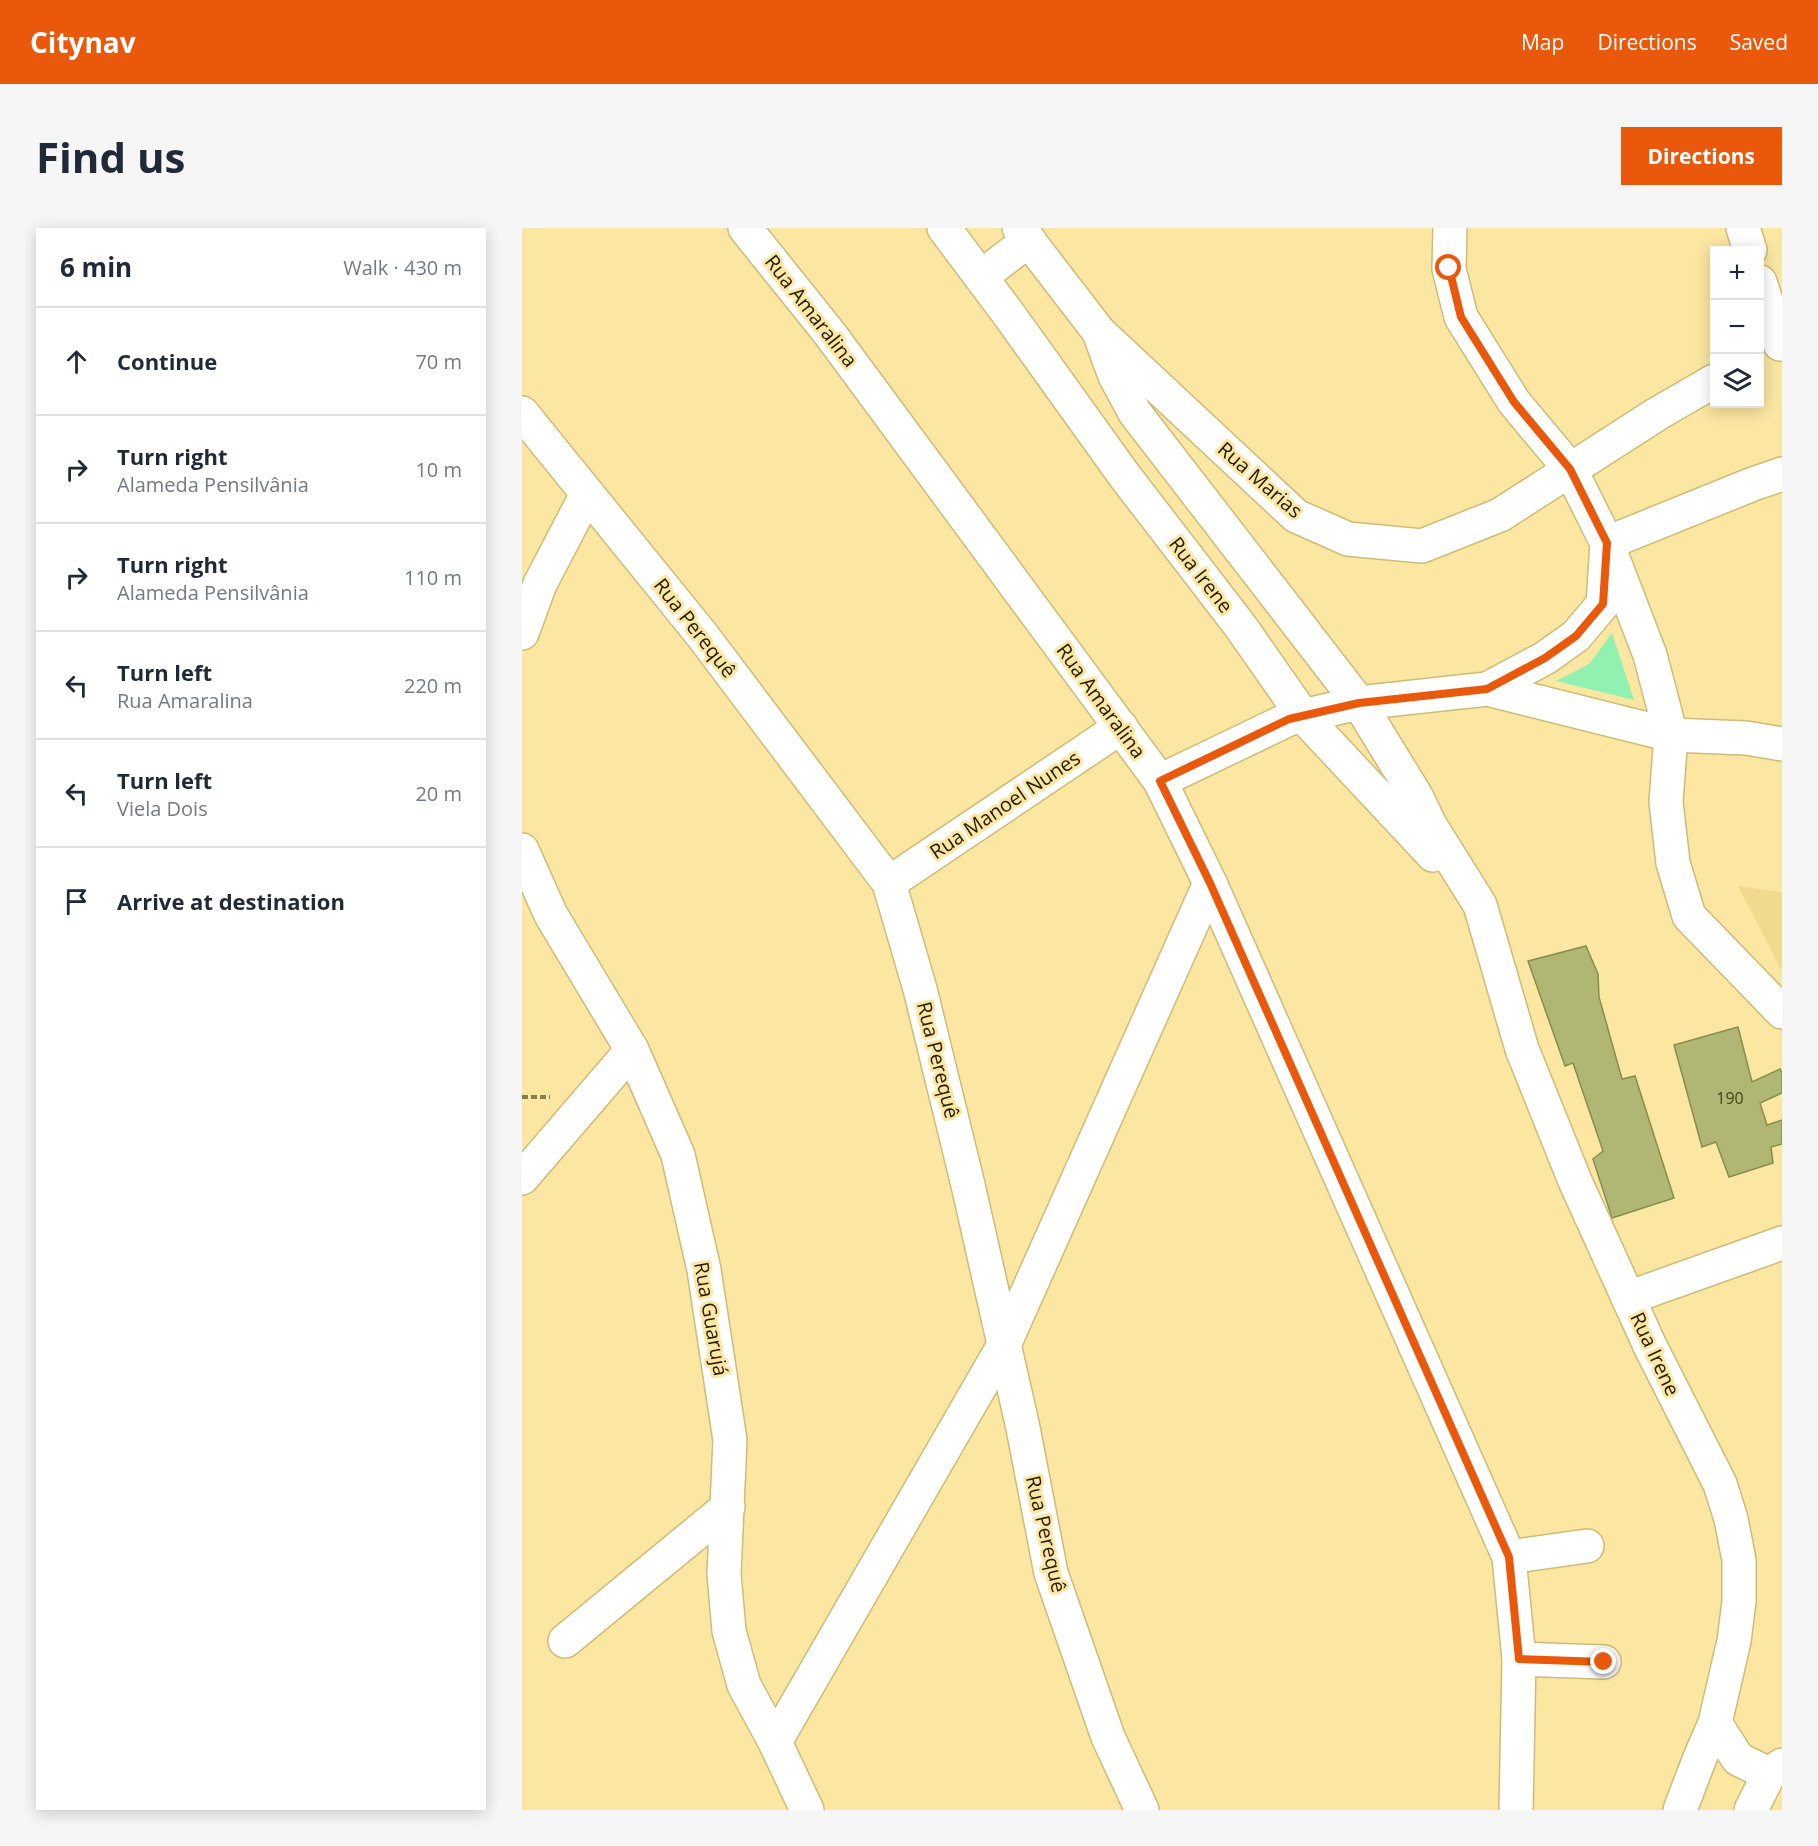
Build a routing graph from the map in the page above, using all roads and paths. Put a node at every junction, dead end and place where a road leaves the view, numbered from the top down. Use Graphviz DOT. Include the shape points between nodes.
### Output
graph roads {
  1 [pos="746,228"];
  2 [pos="944,228"];
  3 [pos="1450,228"];
  4 [pos="1743,228"];
  5 [pos="1024,234"];
  6 [pos="1748,246"];
  7 [pos="981,277"];
  8 [pos="1764,300"];
  9 [pos="1100,332"];
  10 [pos="1774,348"];
  11 [pos="1710,383"];
  12 [pos="522,413"];
  13 [pos="1570,469"];
  14 [pos="1782,474"];
  15 [pos="587,494"];
  16 [pos="1607,543"];
  17 [pos="522,633"];
  18 [pos="1487,689"];
  19 [pos="1359,703"];
  20 [pos="1303,716"];
  21 [pos="1121,727"];
  22 [pos="1671,735"];
  23 [pos="1782,744"];
  24 [pos="1160,781"];
  25 [pos="522,850"];
  26 [pos="889,883"];
  27 [pos="1210,883"];
  28 [pos="1480,905"];
  29 [pos="1782,1012"];
  30 [pos="632,1050"];
  31 [pos="522,1178"];
  32 [pos="1782,1242"];
  33 [pos="1628,1298"];
  34 [pos="1004,1345"];
  35 [pos="728,1507"];
  36 [pos="1587,1546"];
  37 [pos="1509,1557"];
  38 [pos="565,1641"];
  39 [pos="1519,1659"];
  40 [pos="1604,1662"];
  41 [pos="1715,1723"];
  42 [pos="775,1742"];
  43 [pos="1775,1770"];
  44 [pos="807,1810"];
  45 [pos="1142,1810"];
  46 [pos="1516,1810"];
  47 [pos="1680,1810"];
  48 [pos="1751,1810"];
  1 -- 21 [label="street, Rua Amaralina" via="830,334"];
  2 -- 7 [label="street, Rua Irene"];
  3 -- 13 [label="street" via="1449,268 1461,317 1514,402"];
  4 -- 6 [label="street"];
  5 -- 7 [label="street"];
  5 -- 9 [label="street, Rua Marias"];
  7 -- 20 [label="street, Rua Irene"];
  8 -- 10 [label="street"];
  9 -- 13 [label="street, Rua Marias" via="1296,516 1348,539 1422,546 1500,515"];
  9 -- 19 [label="street, Rua Irene" via="1115,376 1135,412"];
  11 -- 13 [label="street, Rua Marias"];
  12 -- 15 [label="street, Rua Perequê"];
  13 -- 16 [label="street"];
  14 -- 16 [label="street"];
  15 -- 17 [label="street" via="540,584"];
  15 -- 26 [label="street, Rua Perequê" via="702,635"];
  16 -- 18 [label="street" via="1603,604 1576,636 1545,658"];
  16 -- 22 [label="street" via="1650,655"];
  18 -- 19 [label="street"];
  18 -- 22 [label="street"];
  19 -- 20 [label="street"];
  19 -- 28 [label="street, Rua Irene"];
  20 -- 24 [label="street" via="1289,719"];
  20 -- 28 [label="street, Rua Irene"];
  21 -- 24 [label="street, Rua Amaralina"];
  21 -- 26 [label="street, Rua Manoel Nunes"];
  22 -- 23 [label="street" via="1746,738"];
  22 -- 29 [label="street" via="1666,802 1673,863 1689,916"];
  24 -- 27 [label="street, Rua Amaralina"];
  25 -- 30 [label="street, Rua Guarujá" via="551,915"];
  26 -- 34 [label="street, Rua Perequê" via="969,1185"];
  27 -- 34 [label="street"];
  27 -- 37 [label="street, Rua Amaralina"];
  28 -- 33 [label="street, Rua Irene" via="1522,1049"];
  30 -- 31 [label="street"];
  30 -- 35 [label="street, Rua Guarujá" via="678,1155 704,1270 730,1440"];
  32 -- 33 [label="street"];
  33 -- 41 [label="street, Rua Irene" via="1719,1484 1731,1519 1739,1560 1739,1602"];
  34 -- 42 [label="street"];
  34 -- 45 [label="street, Rua Perequê" via="1051,1573 1108,1737"];
  35 -- 38 [label="street"];
  35 -- 42 [label="street, Rua Guarujá" via="724,1574 729,1631 744,1685"];
  36 -- 37 [label="street"];
  37 -- 39 [label="street, Rua Amaralina"];
  39 -- 40 [label="street"];
  39 -- 46 [label="street, Rua Amaralina"];
  41 -- 43 [label="street" via="1738,1759"];
  41 -- 47 [label="street, Rua Irene"];
  42 -- 44 [label="street, Rua Guarujá"];
  43 -- 48 [label="street"];
}
